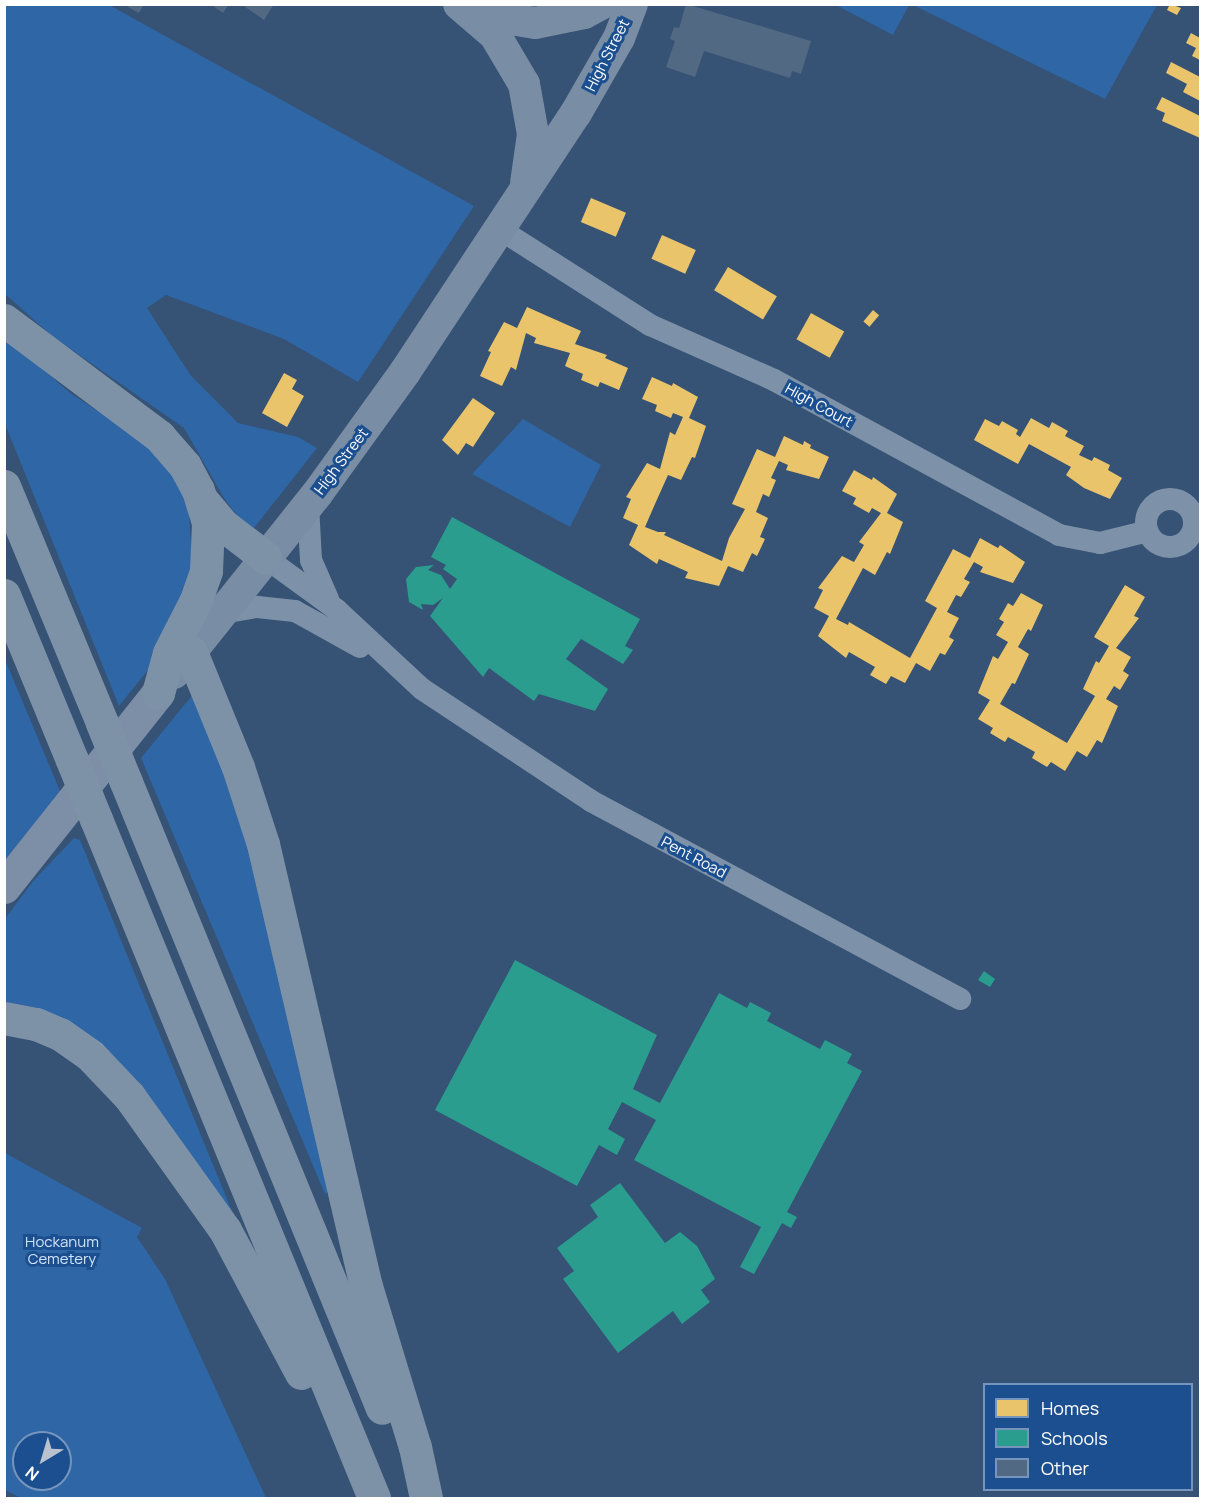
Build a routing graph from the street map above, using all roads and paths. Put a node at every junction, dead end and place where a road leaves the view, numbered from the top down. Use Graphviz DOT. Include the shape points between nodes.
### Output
graph roads {
  1 [pos="601,4"];
  2 [pos="632,4"];
  3 [pos="464,8"];
  4 [pos="520,201"];
  5 [pos="501,230"];
  6 [pos="4,320"];
  7 [pos="4,486"];
  8 [pos="202,500"];
  9 [pos="308,505"];
  10 [pos="1148,531"];
  11 [pos="266,558"];
  12 [pos="4,595"];
  13 [pos="337,610"];
  14 [pos="222,613"];
  15 [pos="191,652"];
  16 [pos="158,693"];
  17 [pos="436,699"];
  18 [pos="4,887"];
  19 [pos="960,999"];
  20 [pos="4,1018"];
  21 [pos="359,1462"];
  22 [pos="374,1498"];
  23 [pos="419,1498"];
  24 [pos="426,1498"];
  1 -- 3 [label="main road" via="584,13 535,23"];
  2 -- 4 [label="main road, High Street" via="609,57"];
  3 -- 4 [label="main road" via="504,46 528,96 533,148"];
  4 -- 5 [label="main road, High Street"];
  5 -- 9 [label="main road, High Street" via="383,404"];
  5 -- 10 [label="street, High Court" via="650,325 774,380 1059,535 1100,543"];
  6 -- 8 [label="highway" via="159,436 185,465"];
  7 -- 23 [label="highway, bridge"];
  8 -- 11 [label="highway" via="223,525"];
  8 -- 16 [label="highway" via="208,532 206,571 169,653"];
  9 -- 11 [label="main road, High Street"];
  9 -- 13 [label="street, Pent Road" via="311,560 321,588"];
  11 -- 13 [label="street, Pent Road"];
  11 -- 14 [label="main road, High Street"];
  12 -- 21 [label="highway, bridge"];
  13 -- 17 [label="street, Pent Road"];
  14 -- 15 [label="main road, High Street"];
  14 -- 17 [label="street, Pent Road" via="257,607 308,615"];
  15 -- 16 [label="main road, High Street"];
  15 -- 24 [label="highway" via="238,767 263,844 366,1286 415,1447"];
  16 -- 18 [label="main road, High Street"];
  17 -- 19 [label="street, Pent Road" via="608,811"];
  20 -- 21 [label="highway" via="36,1024 74,1043 129,1096 225,1230 321,1409"];
  21 -- 22 [label="highway"];
}
